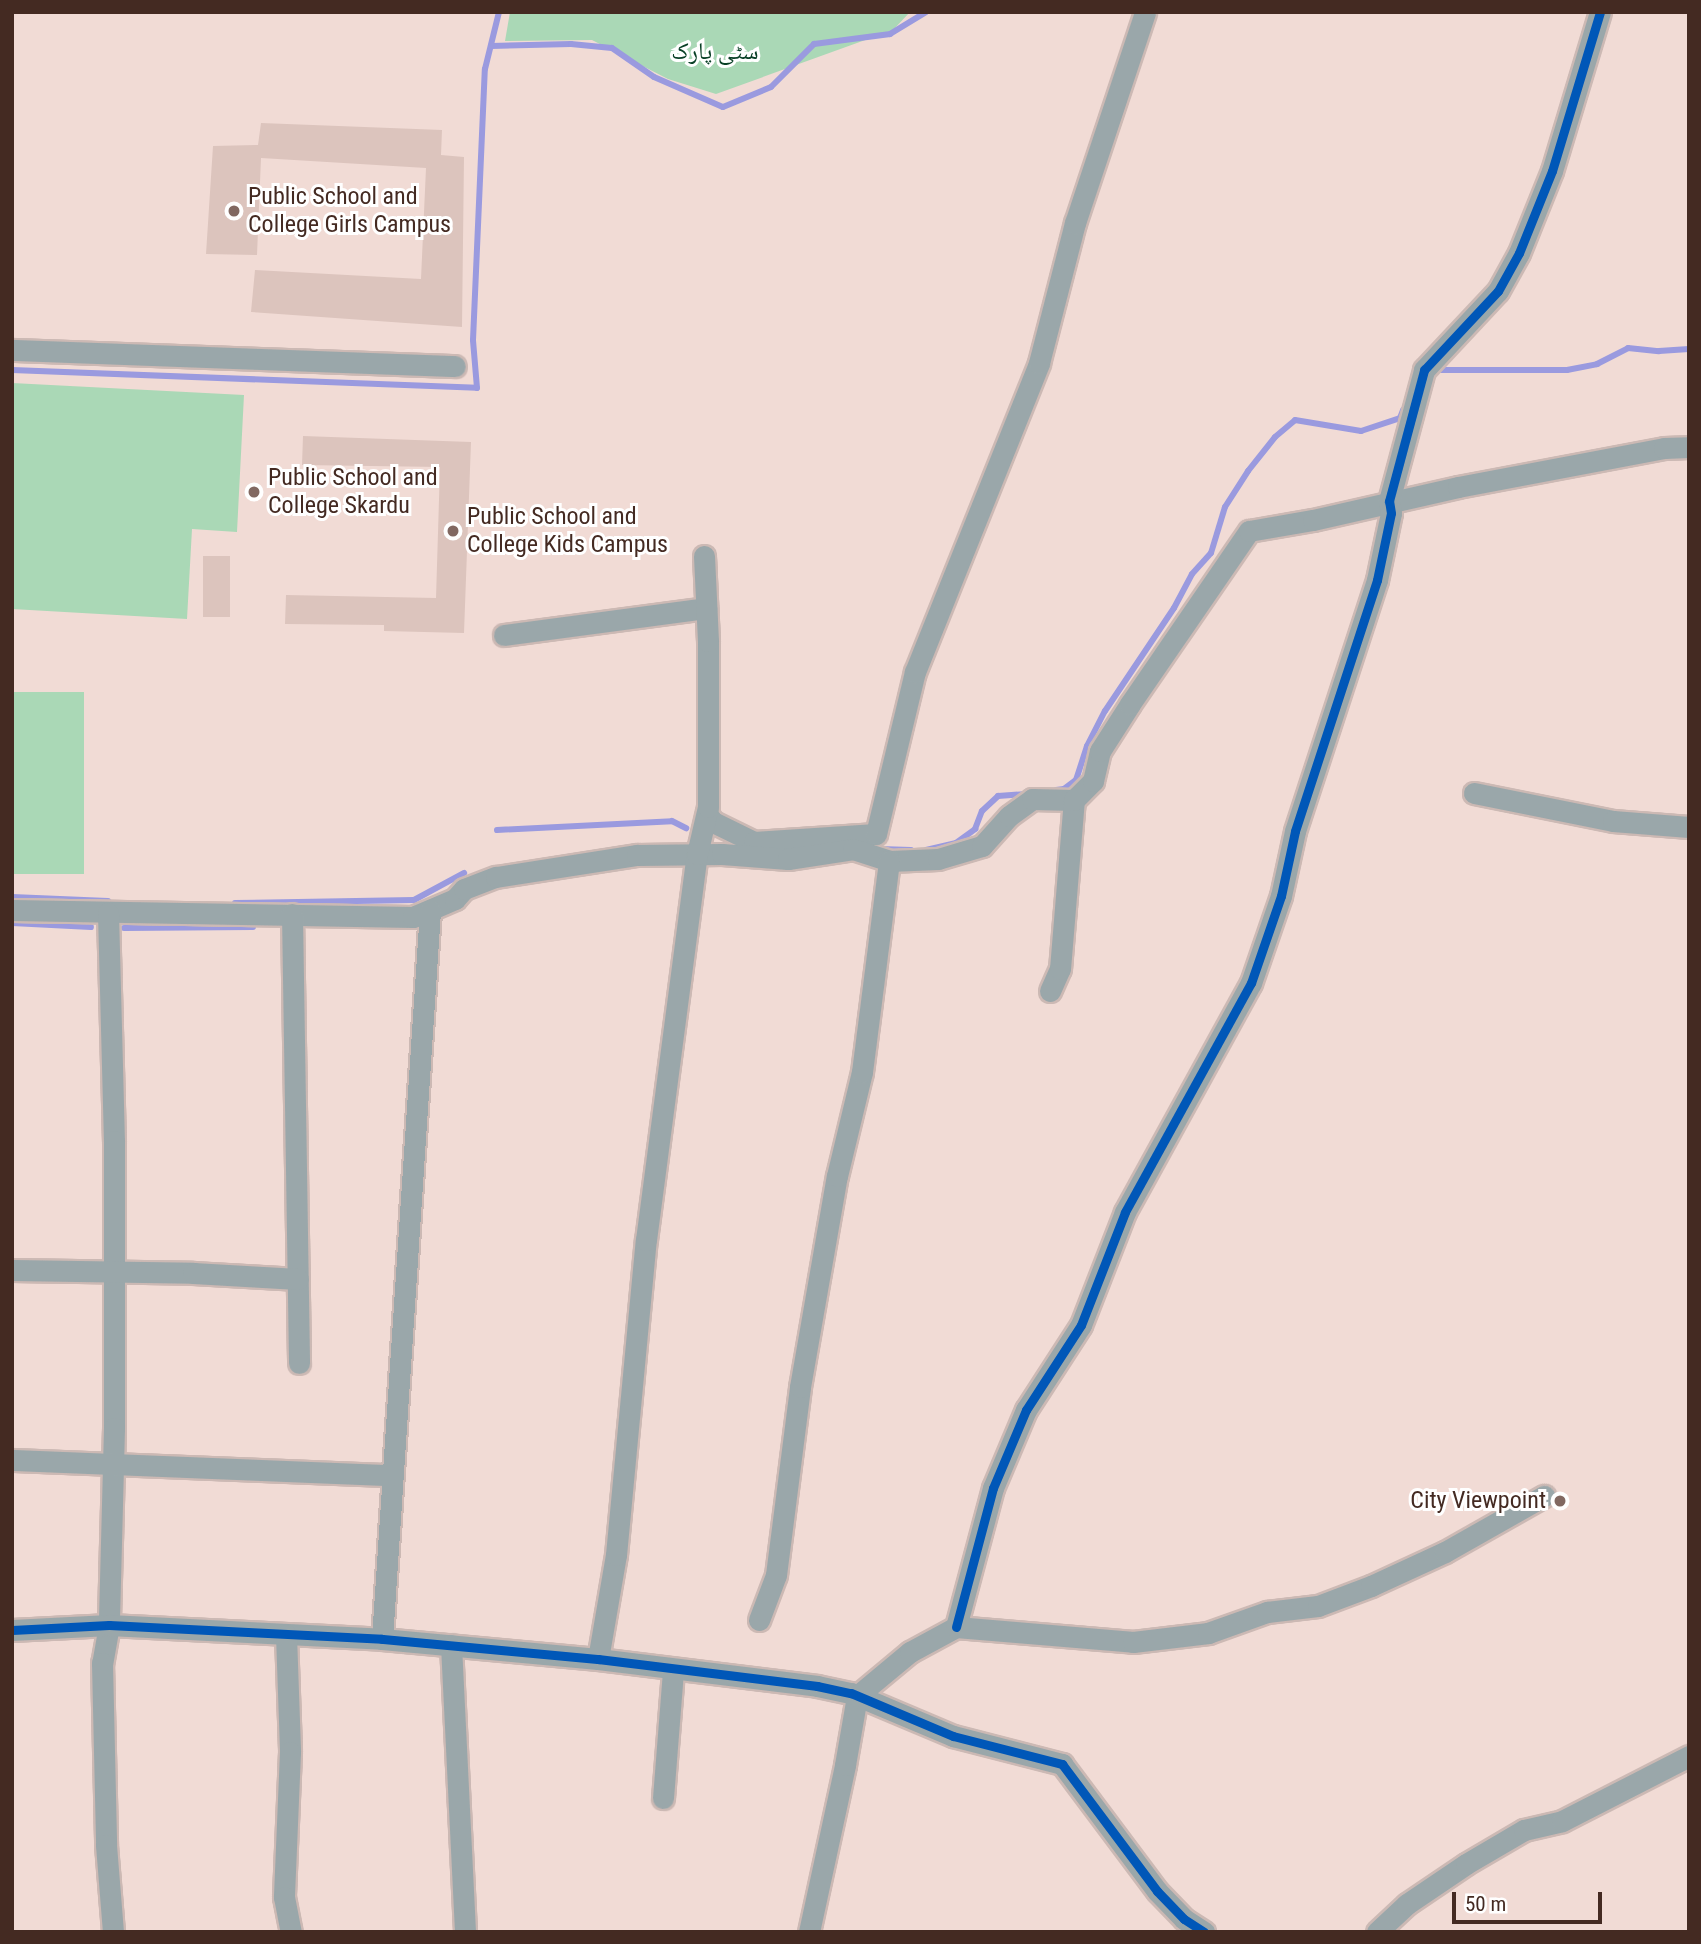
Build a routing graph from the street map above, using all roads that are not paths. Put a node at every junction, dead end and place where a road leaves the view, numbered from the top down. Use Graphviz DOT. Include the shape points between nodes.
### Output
graph roads {
  1 [pos="1145,12"];
  2 [pos="1600,12"];
  3 [pos="12,350"];
  4 [pos="455,366"];
  5 [pos="1689,447"];
  6 [pos="1389,501"];
  7 [pos="704,556"];
  8 [pos="706,608"];
  9 [pos="503,635"];
  10 [pos="1474,793"];
  11 [pos="1074,800"];
  12 [pos="707,814"];
  13 [pos="1689,827"];
  14 [pos="697,854"];
  15 [pos="889,861"];
  16 [pos="12,910"];
  17 [pos="430,911"];
  18 [pos="108,912"];
  19 [pos="292,914"];
  20 [pos="1050,991"];
  21 [pos="12,1270"];
  22 [pos="114,1273"];
  23 [pos="298,1279"];
  24 [pos="299,1363"];
  25 [pos="12,1460"];
  26 [pos="113,1462"];
  27 [pos="393,1475"];
  28 [pos="1544,1496"];
  29 [pos="759,1620"];
  30 [pos="109,1625"];
  31 [pos="956,1628"];
  32 [pos="12,1630"];
  33 [pos="286,1635"];
  34 [pos="382,1639"];
  35 [pos="451,1646"];
  36 [pos="598,1659"];
  37 [pos="673,1670"];
  38 [pos="857,1696"];
  39 [pos="1689,1756"];
  40 [pos="663,1798"];
  41 [pos="113,1932"];
  42 [pos="291,1932"];
  43 [pos="465,1932"];
  44 [pos="808,1932"];
  45 [pos="1204,1932"];
  46 [pos="1377,1932"];
  1 -- 12 [label="street" via="1075,223 1039,363 915,672 877,834 754,842 713,822"];
  2 -- 6 [label="street" via="1535,216 1498,291 1424,370"];
  3 -- 4 [label="street"];
  5 -- 6 [label="street"];
  6 -- 11 [label="street" via="1249,530 1100,751 1093,781"];
  6 -- 31 [label="street" via="1391,513 1377,580 1251,983 1125,1212 1080,1325 1026,1410 993,1488"];
  7 -- 8 [label="street"];
  8 -- 9 [label="street"];
  8 -- 12 [label="street"];
  10 -- 13 [label="street" via="1613,821"];
  11 -- 15 [label="street" via="1032,799 982,846 938,859"];
  11 -- 20 [label="street" via="1060,969"];
  12 -- 14 [label="street"];
  14 -- 15 [label="street" via="788,859 853,849"];
  14 -- 17 [label="street" via="637,855 496,877"];
  14 -- 36 [label="street" via="646,1240 615,1555"];
  15 -- 29 [label="street" via="862,1072 837,1176 800,1387 776,1575"];
  16 -- 18 [label="street"];
  17 -- 19 [label="street" via="398,917"];
  17 -- 27 [label="street"];
  18 -- 19 [label="street"];
  18 -- 22 [label="street"];
  19 -- 23 [label="street"];
  21 -- 22 [label="street"];
  22 -- 23 [label="street"];
  22 -- 26 [label="street"];
  23 -- 24 [label="street"];
  25 -- 26 [label="street"];
  26 -- 27 [label="street"];
  26 -- 30 [label="street"];
  27 -- 34 [label="street"];
  28 -- 31 [label="street" via="1445,1552 1371,1586 1318,1606 1267,1612 1208,1633 1133,1642"];
  30 -- 32 [label="street"];
  30 -- 33 [label="street"];
  30 -- 41 [label="street" via="102,1663"];
  31 -- 38 [label="street" via="911,1652"];
  33 -- 34 [label="street"];
  33 -- 42 [label="street" via="290,1752 284,1897"];
  34 -- 35 [label="street"];
  35 -- 36 [label="street"];
  35 -- 43 [label="street"];
  36 -- 37 [label="street"];
  37 -- 38 [label="street" via="817,1686"];
  37 -- 40 [label="street"];
  38 -- 44 [label="street"];
  38 -- 45 [label="street" via="953,1736 1062,1764 1157,1891"];
  39 -- 46 [label="street" via="1562,1821 1524,1830 1407,1904"];
}
